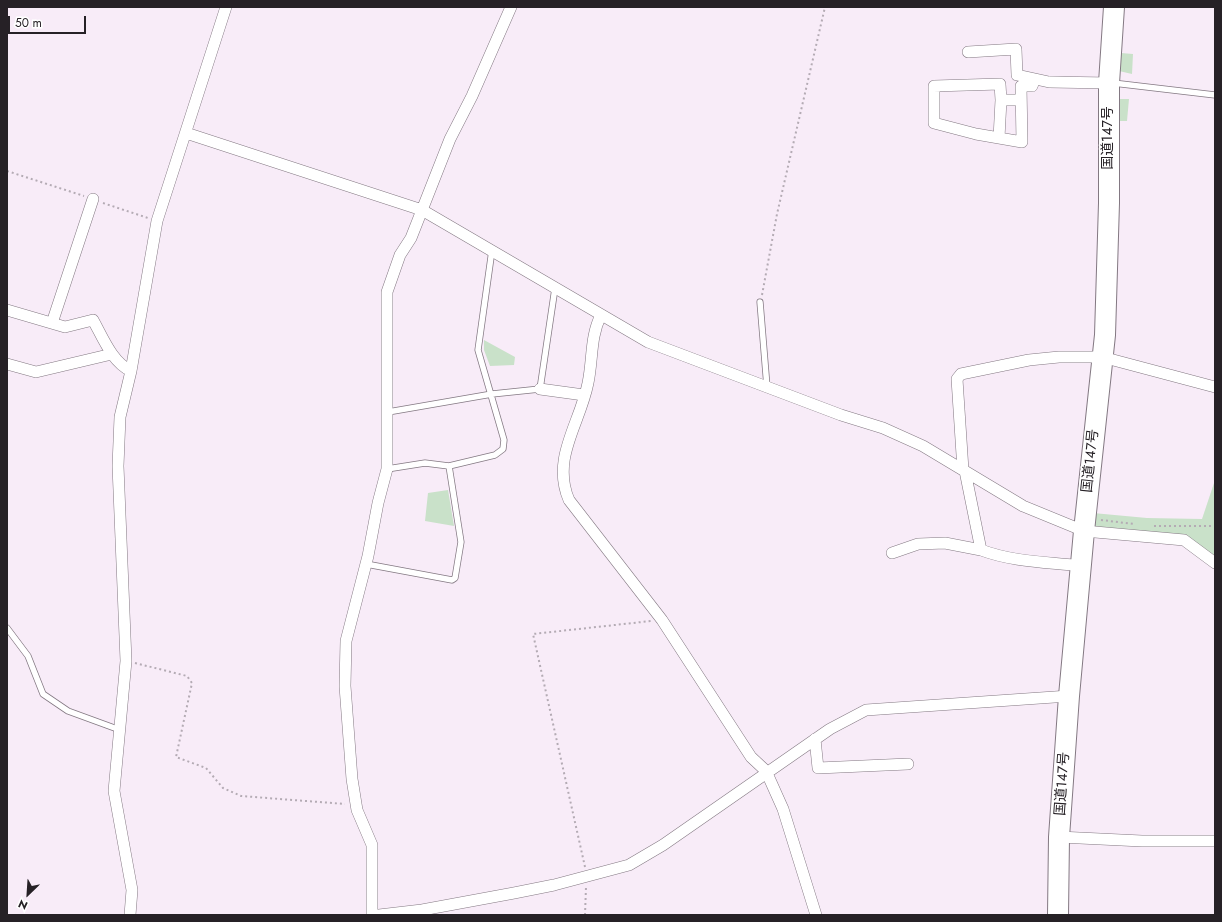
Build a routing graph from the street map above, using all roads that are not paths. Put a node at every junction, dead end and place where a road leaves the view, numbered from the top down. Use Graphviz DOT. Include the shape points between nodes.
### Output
graph roads {
  1 [pos="226,7"];
  2 [pos="511,7"];
  3 [pos="1114,7"];
  4 [pos="968,52"];
  5 [pos="1035,79"];
  6 [pos="1109,83"];
  7 [pos="1215,95"];
  8 [pos="1001,100"];
  9 [pos="1021,100"];
  10 [pos="186,132"];
  11 [pos="999,138"];
  12 [pos="93,199"];
  13 [pos="422,210"];
  14 [pos="492,250"];
  15 [pos="555,288"];
  16 [pos="760,302"];
  17 [pos="7,310"];
  18 [pos="601,314"];
  19 [pos="52,323"];
  20 [pos="112,354"];
  21 [pos="1102,357"];
  22 [pos="7,364"];
  23 [pos="131,371"];
  24 [pos="767,387"];
  25 [pos="1215,387"];
  26 [pos="540,389"];
  27 [pos="492,394"];
  28 [pos="584,395"];
  29 [pos="388,412"];
  30 [pos="449,466"];
  31 [pos="387,469"];
  32 [pos="964,470"];
  33 [pos="1091,526"];
  34 [pos="981,550"];
  35 [pos="892,553"];
  36 [pos="1215,563"];
  37 [pos="366,564"];
  38 [pos="1081,566"];
  39 [pos="7,628"];
  40 [pos="1069,696"];
  41 [pos="120,730"];
  42 [pos="815,739"];
  43 [pos="908,764"];
  44 [pos="766,772"];
  45 [pos="1059,837"];
  46 [pos="1215,841"];
  47 [pos="130,915"];
  48 [pos="372,915"];
  49 [pos="379,915"];
  50 [pos="816,915"];
  51 [pos="1058,915"];
  1 -- 10 [label="street"];
  2 -- 13 [label="street" via="450,139"];
  3 -- 6 [label="highway, 国道147号"];
  4 -- 5 [label="street" via="1016,49 1017,75"];
  5 -- 6 [label="street" via="1049,82"];
  5 -- 9 [label="street" via="1032,86 1021,86"];
  6 -- 7 [label="lane"];
  6 -- 21 [label="highway, 国道147号" via="1109,218"];
  8 -- 9 [label="street"];
  8 -- 11 [label="street"];
  8 -- 11 [label="street" via="1000,84 934,86 934,123"];
  9 -- 11 [label="street" via="1022,142"];
  10 -- 13 [label="street"];
  10 -- 23 [label="street" via="157,221"];
  12 -- 19 [label="street"];
  13 -- 14 [label="street"];
  13 -- 29 [label="street" via="411,238 400,255 387,292"];
  14 -- 15 [label="street"];
  14 -- 27 [label="lane" via="478,350"];
  15 -- 18 [label="street"];
  15 -- 26 [label="lane"];
  16 -- 24 [label="lane"];
  17 -- 19 [label="street"];
  18 -- 24 [label="street" via="648,342"];
  18 -- 28 [label="street" via="594,329 588,384"];
  19 -- 20 [label="street" via="65,328 93,320"];
  20 -- 22 [label="street" via="36,372"];
  20 -- 23 [label="street" via="123,367"];
  21 -- 25 [label="street"];
  21 -- 32 [label="street" via="1029,360 961,374 957,379"];
  21 -- 33 [label="highway, 国道147号"];
  23 -- 41 [label="street" via="120,417 118,466 126,661"];
  24 -- 32 [label="street" via="883,428 923,446"];
  26 -- 27 [label="lane"];
  26 -- 28 [label="street"];
  27 -- 29 [label="lane"];
  27 -- 30 [label="lane" via="504,440 503,449 495,455"];
  28 -- 44 [label="street" via="567,444 563,470 563,487 569,500 662,620 751,757"];
  29 -- 31 [label="street"];
  30 -- 31 [label="lane" via="425,463"];
  30 -- 37 [label="lane" via="461,542 454,578 452,580"];
  31 -- 37 [label="street"];
  32 -- 33 [label="street" via="1023,506"];
  32 -- 34 [label="street"];
  33 -- 36 [label="street" via="1184,540"];
  33 -- 38 [label="highway, 国道147号"];
  34 -- 35 [label="street" via="945,543 918,544"];
  34 -- 38 [label="street" via="1008,558"];
  37 -- 48 [label="street" via="346,641 345,686 356,805 372,845"];
  38 -- 40 [label="highway, 国道147号"];
  39 -- 41 [label="lane" via="28,656 43,694 68,712"];
  40 -- 42 [label="street" via="866,710"];
  40 -- 45 [label="highway, 国道147号"];
  41 -- 47 [label="street" via="114,791 132,890"];
  42 -- 43 [label="street" via="818,768"];
  42 -- 44 [label="street"];
  44 -- 49 [label="street" via="663,845 629,865 514,893"];
  44 -- 50 [label="street" via="783,809"];
  45 -- 46 [label="street"];
  45 -- 51 [label="highway, 国道147号"];
}
